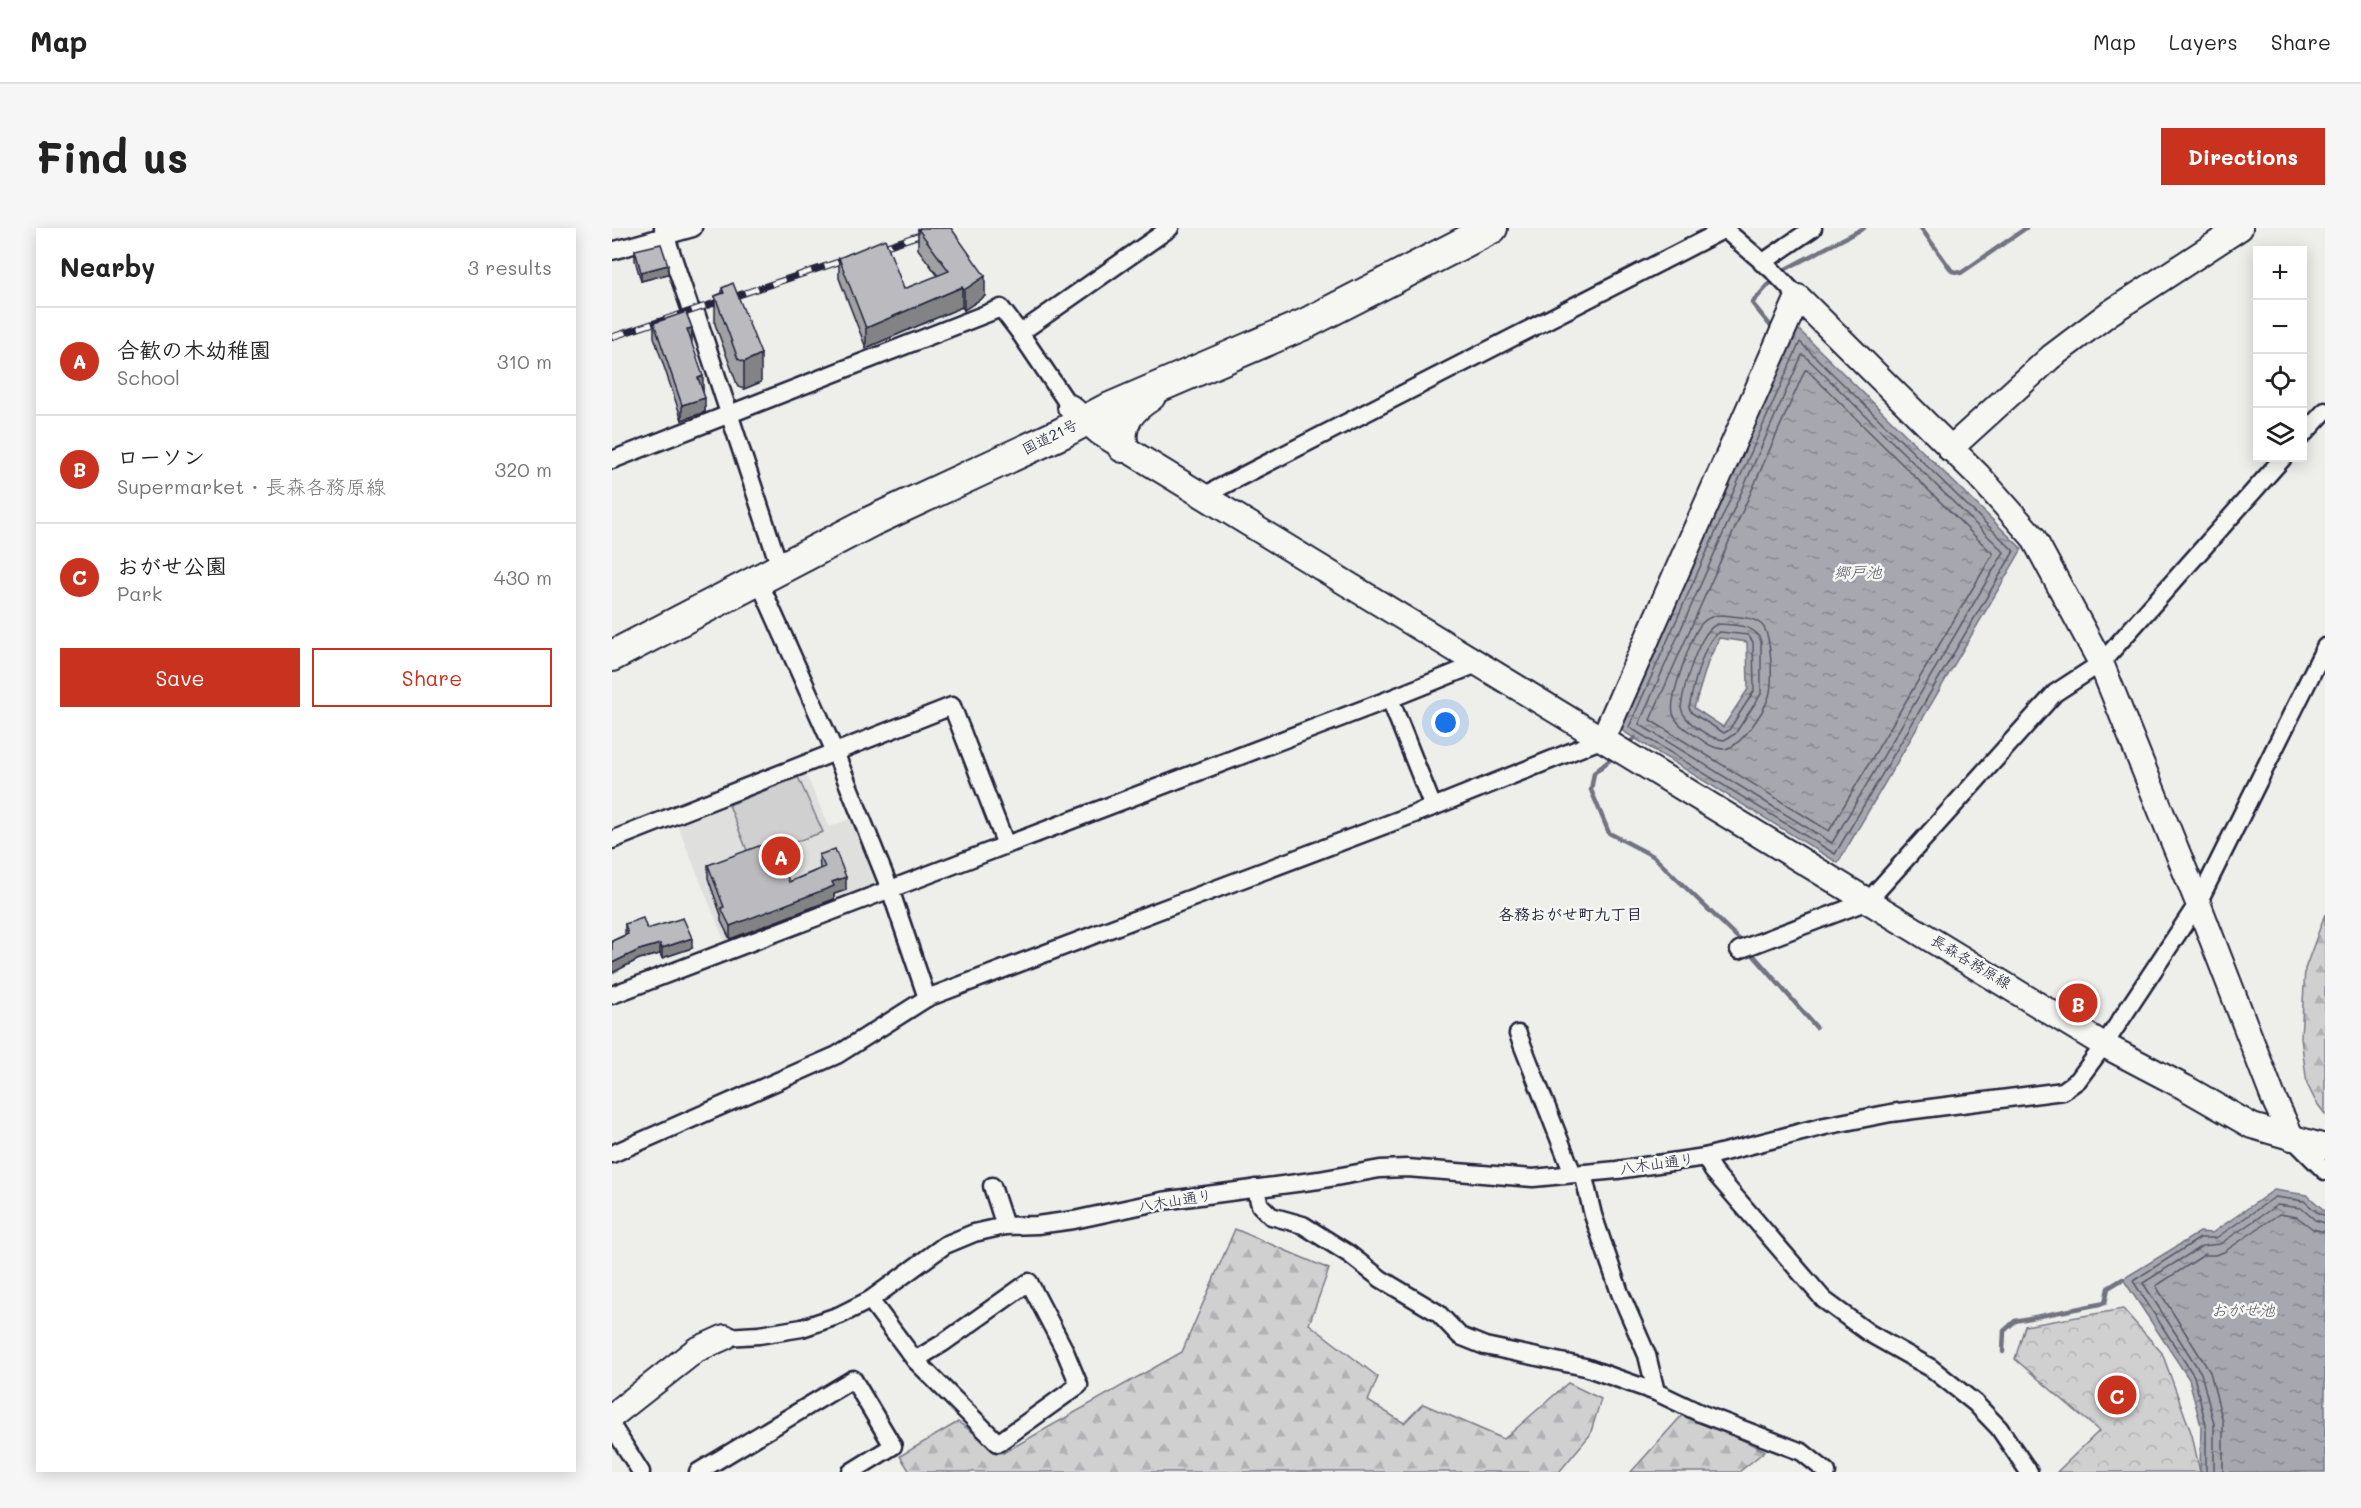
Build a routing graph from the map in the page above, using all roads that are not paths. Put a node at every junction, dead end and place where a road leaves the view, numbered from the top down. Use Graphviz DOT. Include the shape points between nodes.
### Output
graph roads {
  1 [pos="693,228"];
  2 [pos="1170,228"];
  3 [pos="1459,228"];
  4 [pos="1492,228"];
  5 [pos="1813,228"];
  6 [pos="2240,228"];
  7 [pos="1724,229"];
  8 [pos="664,232"];
  9 [pos="612,251"];
  10 [pos="1767,266"];
  11 [pos="1792,291"];
  12 [pos="1020,333"];
  13 [pos="1177,378"];
  14 [pos="2325,411"];
  15 [pos="730,413"];
  16 [pos="1076,414"];
  17 [pos="2307,431"];
  18 [pos="1123,447"];
  19 [pos="1950,449"];
  20 [pos="612,460"];
  21 [pos="2279,462"];
  22 [pos="1203,496"];
  23 [pos="775,553"];
  24 [pos="758,579"];
  25 [pos="612,636"];
  26 [pos="2325,647"];
  27 [pos="612,657"];
  28 [pos="2101,663"];
  29 [pos="1477,664"];
  30 [pos="1390,699"];
  31 [pos="1615,746"];
  32 [pos="835,752"];
  33 [pos="1432,807"];
  34 [pos="612,840"];
  35 [pos="1006,845"];
  36 [pos="890,889"];
  37 [pos="1868,901"];
  38 [pos="2198,903"];
  39 [pos="1746,947"];
  40 [pos="612,995"];
  41 [pos="927,998"];
  42 [pos="1518,1034"];
  43 [pos="2104,1045"];
  44 [pos="2292,1138"];
  45 [pos="2325,1147"];
  46 [pos="612,1154"];
  47 [pos="1705,1157"];
  48 [pos="2325,1171"];
  49 [pos="1578,1174"];
  50 [pos="992,1186"];
  51 [pos="1255,1188"];
  52 [pos="1005,1226"];
  53 [pos="870,1300"];
  54 [pos="725,1337"];
  55 [pos="915,1360"];
  56 [pos="1656,1392"];
  57 [pos="612,1416"];
  58 [pos="612,1426"];
  59 [pos="641,1472"];
  60 [pos="698,1472"];
  61 [pos="851,1472"];
  62 [pos="1827,1472"];
  63 [pos="2029,1472"];
  1 -- 8 [label="street"];
  2 -- 12 [label="street"];
  3 -- 16 [label="highway, 国道21号" via="1324,297 1140,375"];
  4 -- 13 [label="highway, 国道21号" via="1305,324"];
  5 -- 10 [label="street"];
  6 -- 19 [label="street" via="2108,314 2051,357"];
  7 -- 10 [label="street"];
  7 -- 22 [label="street"];
  8 -- 9 [label="street"];
  8 -- 15 [label="street"];
  10 -- 11 [label="street"];
  11 -- 19 [label="street"];
  11 -- 31 [label="street" via="1780,336"];
  12 -- 15 [label="street" via="1001,308"];
  12 -- 16 [label="street"];
  13 -- 16 [label="highway, 国道21号"];
  13 -- 18 [label="highway" via="1136,405 1125,419"];
  14 -- 17 [label="street"];
  15 -- 20 [label="street"];
  15 -- 23 [label="street"];
  16 -- 18 [label="street, 長森各務原線"];
  16 -- 23 [label="highway, 国道21号" via="898,487"];
  16 -- 24 [label="highway, 国道21号" via="1052,437"];
  18 -- 22 [label="street, 長森各務原線"];
  19 -- 28 [label="street" via="2033,537"];
  21 -- 28 [label="street"];
  22 -- 29 [label="street, 長森各務原線"];
  23 -- 25 [label="highway, 国道21号"];
  24 -- 27 [label="highway, 国道21号"];
  24 -- 32 [label="street"];
  26 -- 38 [label="street, 八木山通り"];
  28 -- 37 [label="street" via="2055,693"];
  28 -- 38 [label="street"];
  29 -- 30 [label="street"];
  29 -- 31 [label="street, 長森各務原線"];
  30 -- 33 [label="street"];
  30 -- 35 [label="street"];
  31 -- 33 [label="street"];
  31 -- 37 [label="street, 長森各務原線"];
  32 -- 34 [label="street"];
  32 -- 35 [label="street" via="952,706"];
  32 -- 36 [label="street"];
  33 -- 41 [label="street"];
  35 -- 36 [label="street"];
  36 -- 40 [label="street"];
  36 -- 41 [label="street"];
  37 -- 39 [label="street"];
  37 -- 43 [label="street, 長森各務原線"];
  38 -- 43 [label="street, 八木山通り"];
  38 -- 44 [label="street"];
  41 -- 46 [label="street" via="837,1055"];
  42 -- 49 [label="street"];
  43 -- 44 [label="street, 長森各務原線" via="2252,1126"];
  43 -- 47 [label="street, 八木山通り" via="2078,1080 2063,1091 1908,1110 1824,1126"];
  44 -- 45 [label="street, 長森各務原線"];
  44 -- 48 [label="street"];
  47 -- 49 [label="street, 八木山通り"];
  47 -- 63 [label="street" via="1720,1180 1824,1299 1869,1333 1931,1368 1975,1403 1999,1428"];
  49 -- 51 [label="street, 八木山通り" via="1533,1178 1380,1169"];
  49 -- 56 [label="street" via="1620,1293 1647,1355"];
  50 -- 52 [label="street"];
  51 -- 52 [label="street, 八木山通り" via="1161,1201 1074,1220"];
  51 -- 56 [label="street" via="1260,1205 1270,1216 1303,1225 1340,1248 1381,1280 1438,1313 1461,1336 1485,1346 1585,1367"];
  52 -- 53 [label="street, 八木山通り" via="945,1245"];
  53 -- 54 [label="street, 八木山通り" via="802,1328"];
  53 -- 55 [label="street"];
  54 -- 57 [label="street" via="696,1350"];
  55 -- 55 [label="street" via="998,1443 1080,1385 1029,1282"];
  56 -- 62 [label="street" via="1802,1452"];
  58 -- 59 [label="street"];
  60 -- 61 [label="street" via="853,1379 893,1446"];
}
